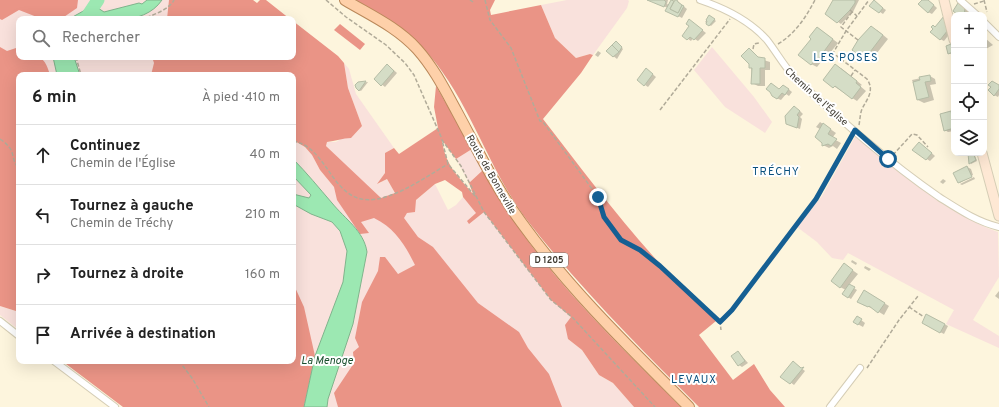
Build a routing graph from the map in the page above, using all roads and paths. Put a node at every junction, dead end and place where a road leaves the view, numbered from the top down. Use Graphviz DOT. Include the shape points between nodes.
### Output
graph roads {
  1 [pos="174,0"];
  2 [pos="326,0"];
  3 [pos="345,0"];
  4 [pos="470,0"];
  5 [pos="485,0"];
  6 [pos="700,0"];
  7 [pos="815,0"];
  8 [pos="870,0"];
  9 [pos="944,0"];
  10 [pos="960,0"];
  11 [pos="984,0"];
  12 [pos="473,2"];
  13 [pos="972,5"];
  14 [pos="850,10"];
  15 [pos="852,12"];
  16 [pos="974,12"];
  17 [pos="987,12"];
  18 [pos="734,15"];
  19 [pos="149,16"];
  20 [pos="857,16"];
  21 [pos="987,25"];
  22 [pos="951,28"];
  23 [pos="846,31"];
  24 [pos="999,37"];
  25 [pos="785,40"];
  26 [pos="858,40"];
  27 [pos="759,43"];
  28 [pos="753,49"];
  29 [pos="833,53"];
  30 [pos="822,54"];
  31 [pos="77,60"];
  32 [pos="855,70"];
  33 [pos="80,72"];
  34 [pos="850,76"];
  35 [pos="660,110"];
  36 [pos="855,130"];
  37 [pos="0,140"];
  38 [pos="442,140"];
  39 [pos="296,142"];
  40 [pos="928,147"];
  41 [pos="983,156"];
  42 [pos="892,157"];
  43 [pos="16,164"];
  44 [pos="448,164"];
  45 [pos="475,196"];
  46 [pos="999,216"];
  47 [pos="999,228"];
  48 [pos="918,296"];
  49 [pos="909,307"];
  50 [pos="924,316"];
  51 [pos="0,321"];
  52 [pos="720,322"];
  53 [pos="721,330"];
  54 [pos="16,334"];
  55 [pos="58,364"];
  56 [pos="181,364"];
  57 [pos="863,368"];
  58 [pos="115,407"];
  59 [pos="209,407"];
  60 [pos="655,407"];
  61 [pos="689,407"];
  62 [pos="830,407"];
  1 -- 19 [label="path" via="164,10"];
  2 -- 38 [label="path" via="386,45 405,63 414,75"];
  3 -- 61 [label="main road, Route de Bonneville / D 1205" via="397,31 425,59 444,87 508,204 533,238 595,311"];
  4 -- 12 [label="path"];
  5 -- 52 [label="path" via="490,20 511,48 540,121 598,197 604,217 621,240 640,250 660,266"];
  6 -- 18 [label="street, Chemin de l'Église"];
  7 -- 25 [label="path" via="805,17"];
  8 -- 20 [label="path"];
  9 -- 22 [label="street"];
  10 -- 16 [label="street"];
  11 -- 13 [label="path"];
  11 -- 17 [label="path"];
  14 -- 15 [label="path"];
  15 -- 20 [label="path"];
  15 -- 23 [label="path" via="841,27"];
  18 -- 35 [label="path"];
  18 -- 36 [label="street, Chemin de l'Église" via="760,32 795,78"];
  20 -- 23 [label="path"];
  21 -- 24 [label="street"];
  23 -- 26 [label="path"];
  23 -- 29 [label="path"];
  27 -- 28 [label="path" via="754,44"];
  29 -- 30 [label="path" via="828,60"];
  29 -- 32 [label="path"];
  31 -- 33 [label="path"];
  32 -- 34 [label="path"];
  32 -- 36 [label="path" via="867,79 871,92"];
  36 -- 47 [label="street, Chemin de l'Église" via="915,181 987,225"];
  36 -- 52 [label="path" via="816,199 732,310"];
  37 -- 43 [label="path" via="11,148"];
  38 -- 44 [label="path"];
  38 -- 45 [label="path" via="459,163"];
  39 -- 44 [label="path" via="317,155 346,192 365,200 390,196"];
  40 -- 42 [label="path" via="917,135 912,134"];
  41 -- 46 [label="street"];
  44 -- 45 [label="path"];
  45 -- 60 [label="path" via="492,224 551,300 577,323"];
  48 -- 49 [label="path"];
  49 -- 50 [label="path"];
  49 -- 57 [label="path"];
  51 -- 54 [label="street"];
  52 -- 53 [label="path"];
  55 -- 58 [label="street"];
  56 -- 59 [label="path"];
  57 -- 62 [label="street"];
}
